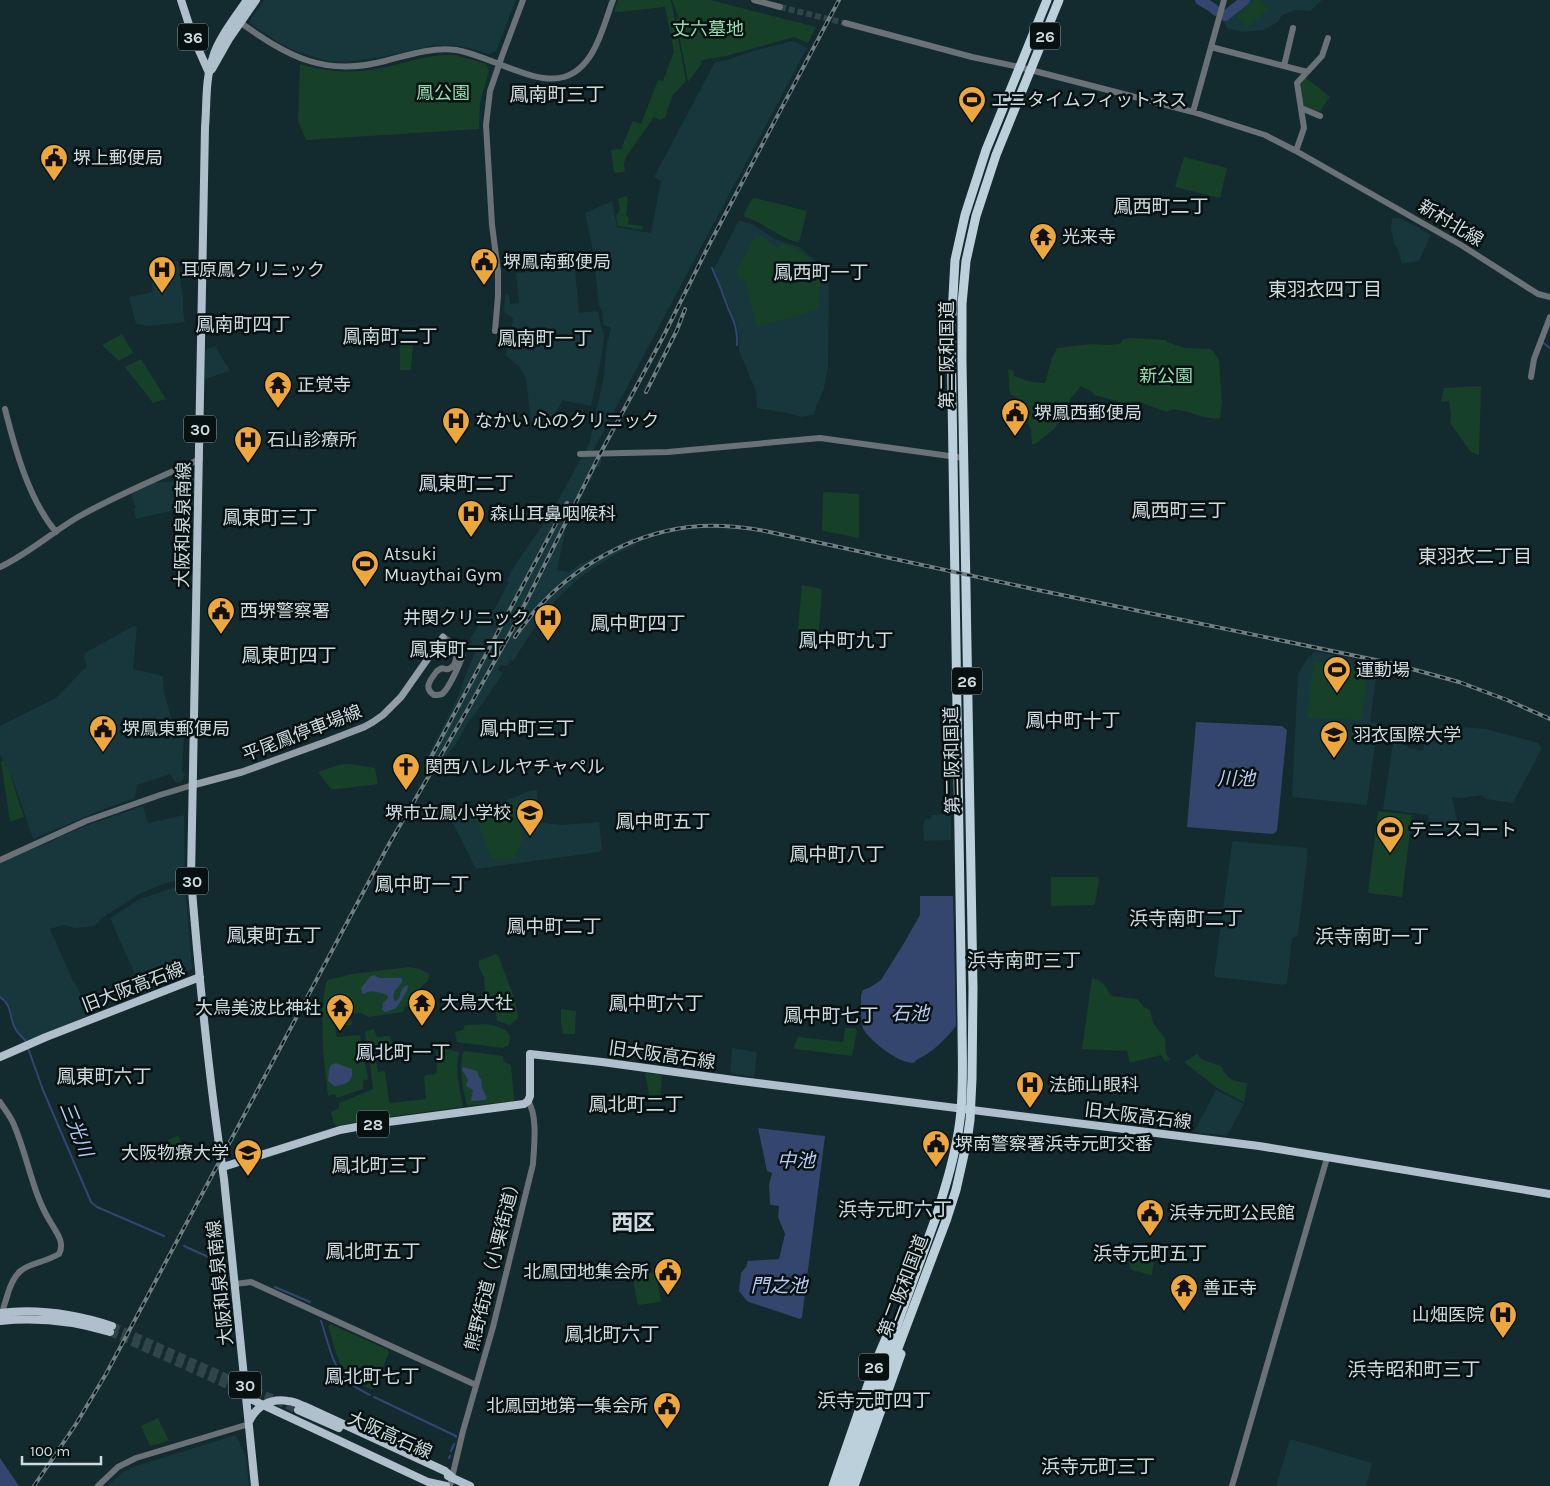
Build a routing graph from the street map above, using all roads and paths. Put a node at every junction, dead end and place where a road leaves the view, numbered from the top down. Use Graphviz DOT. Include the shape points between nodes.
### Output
graph roads {
  1 [pos="181,0"];
  2 [pos="247,0"];
  3 [pos="256,0"];
  4 [pos="523,0"];
  5 [pos="613,0"];
  6 [pos="754,0"];
  7 [pos="1047,0"];
  8 [pos="1059,0"];
  9 [pos="1224,0"];
  10 [pos="780,7"];
  11 [pos="241,23"];
  12 [pos="846,23"];
  13 [pos="1293,28"];
  14 [pos="1328,38"];
  15 [pos="1211,47"];
  16 [pos="499,64"];
  17 [pos="1284,66"];
  18 [pos="1019,67"];
  19 [pos="1031,71"];
  20 [pos="1307,72"];
  21 [pos="209,73"];
  22 [pos="1301,108"];
  23 [pos="1193,112"];
  24 [pos="1320,116"];
  25 [pos="1296,150"];
  26 [pos="1550,297"];
  27 [pos="1550,317"];
  28 [pos="495,331"];
  29 [pos="1531,377"];
  30 [pos="5,409"];
  31 [pos="580,454"];
  32 [pos="953,456"];
  33 [pos="964,458"];
  34 [pos="200,459"];
  35 [pos="56,532"];
  36 [pos="0,567"];
  37 [pos="443,637"];
  38 [pos="193,785"];
  39 [pos="0,860"];
  40 [pos="200,977"];
  41 [pos="0,1057"];
  42 [pos="528,1101"];
  43 [pos="0,1102"];
  44 [pos="961,1109"];
  45 [pos="971,1111"];
  46 [pos="1326,1158"];
  47 [pos="223,1168"];
  48 [pos="1550,1194"];
  49 [pos="235,1284"];
  50 [pos="918,1294"];
  51 [pos="906,1301"];
  52 [pos="1,1317"];
  53 [pos="111,1329"];
  54 [pos="882,1378"];
  55 [pos="476,1386"];
  56 [pos="246,1398"];
  57 [pos="263,1406"];
  58 [pos="249,1424"];
  59 [pos="452,1477"];
  60 [pos="98,1486"];
  61 [pos="255,1486"];
  62 [pos="448,1486"];
  63 [pos="470,1486"];
  64 [pos="833,1486"];
  65 [pos="839,1486"];
  66 [pos="846,1486"];
  67 [pos="854,1486"];
  68 [pos="1232,1486"];
  1 -- 21 [label="main road, 36"];
  2 -- 21 [label="main road, 大阪和泉泉南線 / 30" via="213,56"];
  3 -- 11 [label="main road, 大阪和泉泉南線 / 30"];
  4 -- 16 [label="street"];
  5 -- 16 [label="street" via="593,52 576,72 552,80"];
  6 -- 10 [label="street"];
  7 -- 18 [label="highway, 第二阪和国道 / 26"];
  8 -- 19 [label="highway, 第二阪和国道 / 26"];
  9 -- 15 [label="street"];
  11 -- 16 [label="street" via="288,54 330,66 375,64 438,50 472,53"];
  11 -- 21 [label="main road, 大阪和泉泉南線 / 30"];
  12 -- 18 [label="street, 新村北線"];
  13 -- 17 [label="street"];
  14 -- 20 [label="street" via="1322,56"];
  15 -- 17 [label="street"];
  15 -- 23 [label="street"];
  16 -- 28 [label="street" via="490,91 486,131 498,271"];
  17 -- 20 [label="street"];
  18 -- 19 [label="street, 新村北線"];
  18 -- 32 [label="highway, 第二阪和国道 / 26" via="986,150 965,215 955,260 951,333"];
  19 -- 23 [label="street, 新村北線"];
  19 -- 33 [label="highway, 第二阪和国道 / 26" via="994,163 976,216 966,261 962,304"];
  20 -- 22 [label="street" via="1297,83"];
  21 -- 34 [label="main road, 大阪和泉泉南線 / 30" via="205,127"];
  22 -- 24 [label="street"];
  22 -- 25 [label="street" via="1304,128"];
  23 -- 25 [label="street, 新村北線" via="1265,135"];
  25 -- 26 [label="street, 新村北線" via="1461,245 1538,294"];
  27 -- 29 [label="street" via="1534,359"];
  30 -- 35 [label="street" via="24,474"];
  31 -- 32 [label="street" via="668,452 820,438"];
  32 -- 33 [label="street"];
  32 -- 44 [label="highway, 第二阪和国道 / 26"];
  33 -- 45 [label="highway, 第二阪和国道 / 26" via="973,988"];
  34 -- 35 [label="street" via="131,489"];
  34 -- 38 [label="main road, 大阪和泉泉南線 / 30"];
  35 -- 36 [label="street"];
  37 -- 37 [label="street" via="460,648 463,655 444,691 434,695 427,686 429,682 440,669 448,669 457,659"];
  37 -- 38 [label="main road, 平尾鳳停車場線" via="400,697 374,722 242,772"];
  38 -- 39 [label="street" via="95,818"];
  38 -- 40 [label="main road, 大阪和泉泉南線 / 30" via="191,878"];
  40 -- 41 [label="main road, 旧大阪高石線"];
  40 -- 47 [label="main road, 旧大阪高石線"];
  42 -- 44 [label="main road, 旧大阪高石線" via="530,1054"];
  42 -- 47 [label="main road, 28" via="340,1130"];
  42 -- 55 [label="street, 熊野街道（小栗街道）" via="534,1124 533,1164"];
  43 -- 52 [label="street" via="14,1126 38,1196 62,1245 59,1254 15,1275"];
  44 -- 45 [label="main road, 旧大阪高石線"];
  44 -- 51 [label="highway, 第二阪和国道 / 26" via="948,1177"];
  45 -- 46 [label="main road, 旧大阪高石線" via="1260,1146"];
  45 -- 50 [label="highway, 第二阪和国道 / 26" via="956,1190"];
  46 -- 48 [label="main road, 旧大阪高石線"];
  46 -- 68 [label="street"];
  47 -- 49 [label="main road, 大阪和泉泉南線 / 30"];
  49 -- 55 [label="street" via="251,1282"];
  49 -- 56 [label="main road, 大阪和泉泉南線 / 30"];
  50 -- 54 [label="highway, 第二阪和国道 / 26"];
  50 -- 67 [label="highway, 26" via="916,1308"];
  51 -- 54 [label="highway, 第二阪和国道 / 26"];
  51 -- 64 [label="highway, 26" via="897,1313 877,1359"];
  52 -- 53 [label="main road" via="53,1320"];
  54 -- 65 [label="highway, 第二阪和国道 / 26"];
  54 -- 66 [label="highway, 第二阪和国道 / 26"];
  55 -- 59 [label="street, 熊野街道（小栗街道）"];
  56 -- 57 [label="main road"];
  56 -- 58 [label="main road, 大阪和泉泉南線 / 30"];
  57 -- 58 [label="main road" via="253,1413"];
  57 -- 59 [label="main road" via="264,1403 288,1400 299,1404"];
  57 -- 62 [label="main road" via="428,1482"];
  58 -- 60 [label="street" via="136,1458 118,1467"];
  58 -- 61 [label="main road, 大阪和泉泉南線 / 30"];
  59 -- 62 [label="street"];
  59 -- 62 [label="main road, 大阪高石線" via="296,1413"];
  59 -- 63 [label="main road, 大阪高石線"];
}
